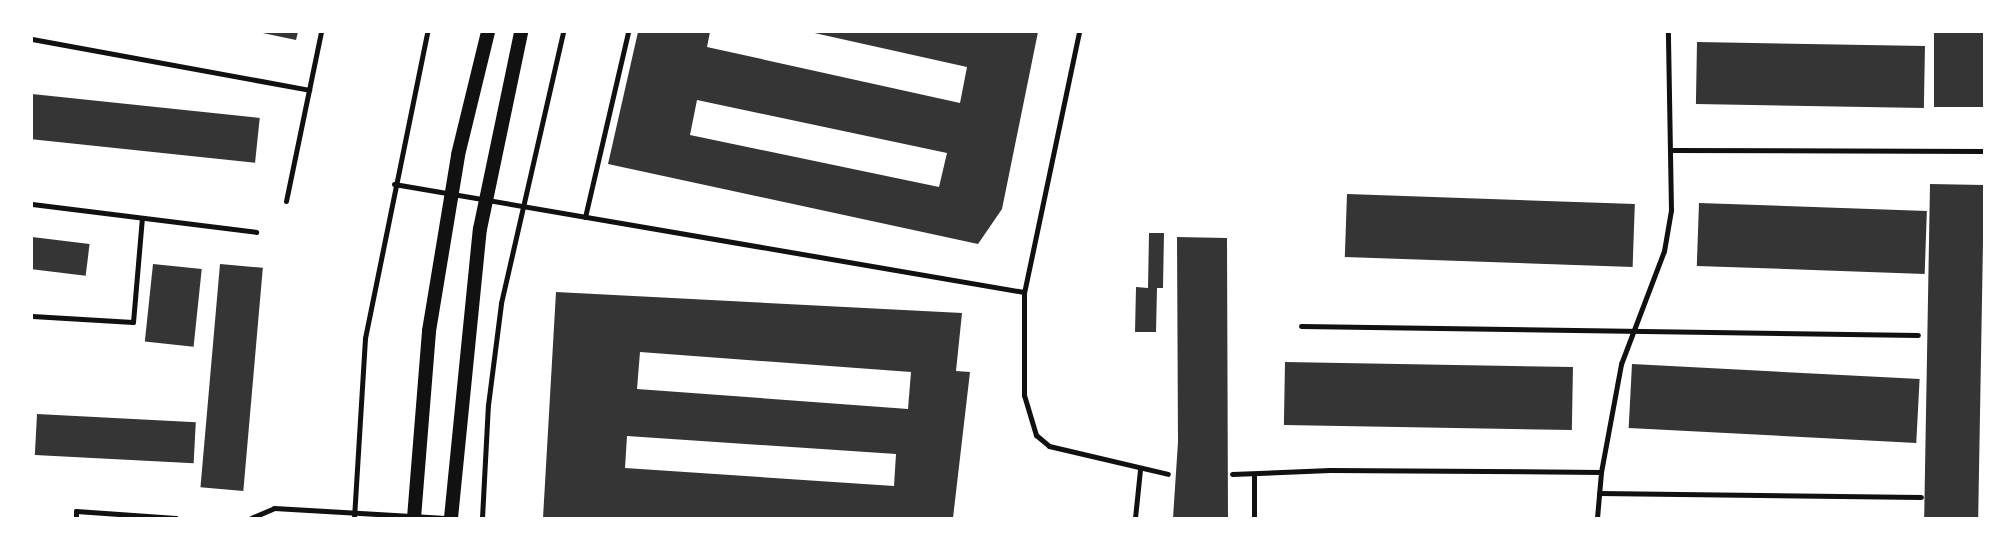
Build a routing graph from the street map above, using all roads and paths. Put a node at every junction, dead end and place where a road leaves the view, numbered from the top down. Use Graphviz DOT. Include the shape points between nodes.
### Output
graph roads {
  1 [pos="321,32"];
  2 [pos="427,32"];
  3 [pos="488,32"];
  4 [pos="521,32"];
  5 [pos="563,32"];
  6 [pos="628,32"];
  7 [pos="1079,32"];
  8 [pos="1668,32"];
  9 [pos="32,39"];
  10 [pos="309,90"];
  11 [pos="1673,150"];
  12 [pos="1984,151"];
  13 [pos="394,184"];
  14 [pos="452,194"];
  15 [pos="484,200"];
  16 [pos="286,201"];
  17 [pos="32,204"];
  18 [pos="520,206"];
  19 [pos="585,217"];
  20 [pos="142,218"];
  21 [pos="256,232"];
  22 [pos="1024,292"];
  23 [pos="32,316"];
  24 [pos="1301,326"];
  25 [pos="1633,330"];
  26 [pos="1919,335"];
  27 [pos="1140,470"];
  28 [pos="1601,472"];
  29 [pos="1168,474"];
  30 [pos="1233,474"];
  31 [pos="1254,474"];
  32 [pos="1599,493"];
  33 [pos="1921,497"];
  34 [pos="354,516"];
  35 [pos="414,517"];
  36 [pos="452,518"];
  37 [pos="76,519"];
  38 [pos="176,519"];
  39 [pos="251,519"];
  40 [pos="482,519"];
  41 [pos="1135,519"];
  42 [pos="1254,519"];
  43 [pos="1597,519"];
  1 -- 10 [label="lane"];
  2 -- 13 [label="lane"];
  3 -- 14 [label="main road"];
  4 -- 15 [label="main road"];
  5 -- 18 [label="lane"];
  6 -- 19 [label="lane"];
  7 -- 22 [label="lane"];
  8 -- 11 [label="lane"];
  9 -- 10 [label="lane"];
  10 -- 16 [label="lane"];
  11 -- 12 [label="lane"];
  11 -- 25 [label="lane" via="1664,251"];
  13 -- 14 [label="lane"];
  13 -- 34 [label="lane" via="365,338"];
  14 -- 15 [label="lane"];
  14 -- 35 [label="main road" via="429,331"];
  15 -- 18 [label="lane"];
  15 -- 36 [label="main road"];
  17 -- 20 [label="lane"];
  18 -- 19 [label="lane"];
  18 -- 40 [label="lane" via="488,405"];
  19 -- 22 [label="lane"];
  20 -- 21 [label="lane"];
  20 -- 23 [label="lane" via="133,322"];
  22 -- 27 [label="lane" via="1024,395 1036,435 1066,454"];
  24 -- 25 [label="lane"];
  25 -- 26 [label="lane"];
  25 -- 28 [label="lane" via="1621,364"];
  27 -- 29 [label="lane"];
  27 -- 41 [label="lane"];
  28 -- 31 [label="lane" via="1330,470"];
  28 -- 32 [label="lane"];
  30 -- 31 [label="lane"];
  31 -- 42 [label="lane"];
  32 -- 33 [label="lane"];
  32 -- 43 [label="lane"];
  34 -- 35 [label="lane"];
  34 -- 39 [label="lane" via="274,508"];
  35 -- 36 [label="lane"];
  37 -- 38 [label="lane" via="76,511"];
}
